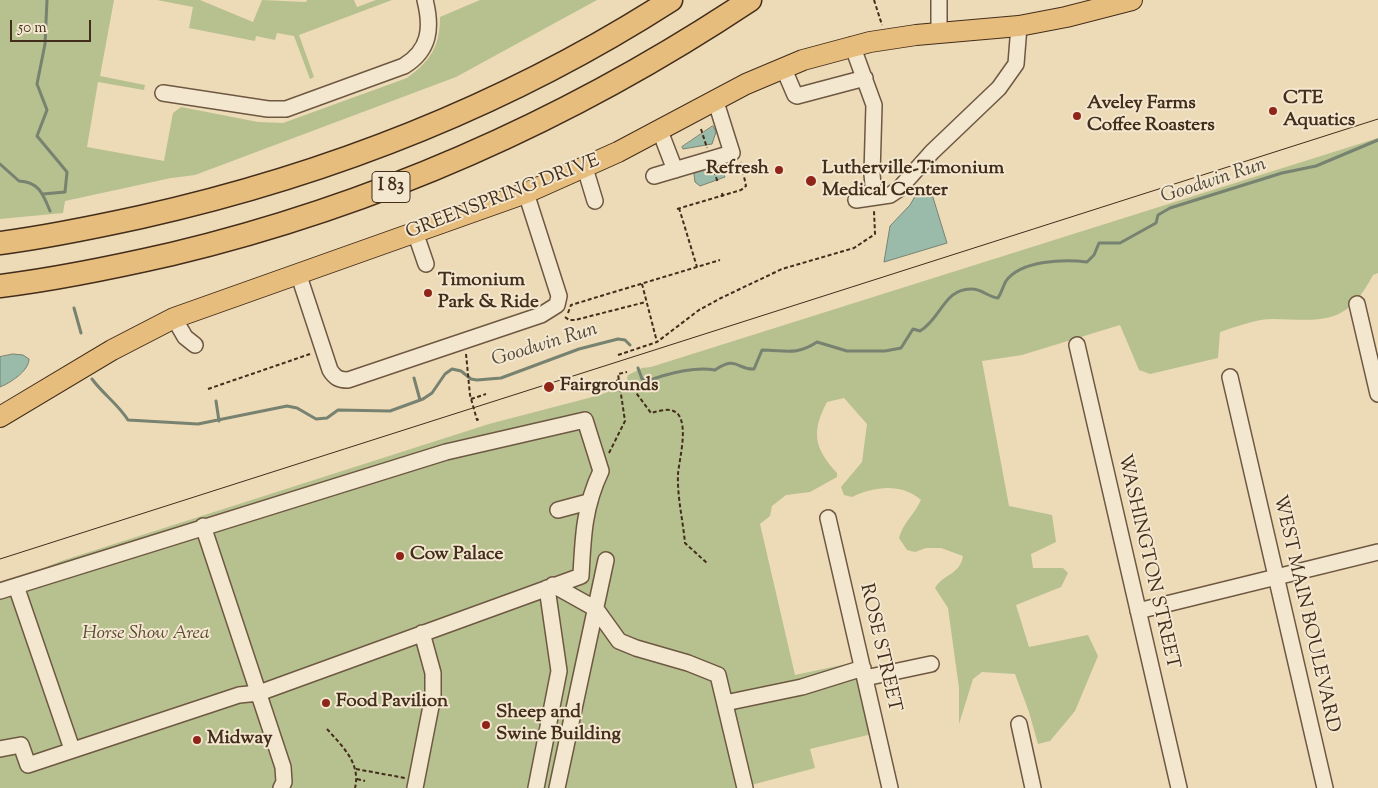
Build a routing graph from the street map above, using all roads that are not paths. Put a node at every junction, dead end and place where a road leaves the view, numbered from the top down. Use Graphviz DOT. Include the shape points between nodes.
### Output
graph roads {
  1 [pos="425,0"];
  2 [pos="671,0"];
  3 [pos="750,0"];
  4 [pos="939,0"];
  5 [pos="1132,0"];
  6 [pos="1083,7"];
  7 [pos="1019,26"];
  8 [pos="939,33"];
  9 [pos="852,46"];
  10 [pos="783,67"];
  11 [pos="865,78"];
  12 [pos="164,93"];
  13 [pos="715,99"];
  14 [pos="660,131"];
  15 [pos="673,166"];
  16 [pos="585,168"];
  17 [pos="655,179"];
  18 [pos="526,193"];
  19 [pos="874,196"];
  20 [pos="856,200"];
  21 [pos="595,201"];
  22 [pos="416,232"];
  23 [pos="0,243"];
  24 [pos="426,264"];
  25 [pos="298,273"];
  26 [pos="0,286"];
  27 [pos="1357,304"];
  28 [pos="174,318"];
  29 [pos="195,345"];
  30 [pos="1077,345"];
  31 [pos="1230,377"];
  32 [pos="1378,394"];
  33 [pos="0,417"];
  34 [pos="588,502"];
  35 [pos="558,510"];
  36 [pos="828,518"];
  37 [pos="203,526"];
  38 [pos="1378,552"];
  39 [pos="606,560"];
  40 [pos="1275,577"];
  41 [pos="16,586"];
  42 [pos="550,587"];
  43 [pos="0,591"];
  44 [pos="596,609"];
  45 [pos="1138,611"];
  46 [pos="422,634"];
  47 [pos="931,664"];
  48 [pos="864,673"];
  49 [pos="259,693"];
  50 [pos="725,703"];
  51 [pos="1019,724"];
  52 [pos="0,749"];
  53 [pos="72,749"];
  54 [pos="415,784"];
  55 [pos="282,788"];
  56 [pos="536,788"];
  57 [pos="557,788"];
  58 [pos="745,788"];
  59 [pos="890,788"];
  60 [pos="1033,788"];
  61 [pos="1179,788"];
  62 [pos="1325,788"];
  1 -- 12 [label="street" via="430,28 428,40 414,60 404,66 286,108 268,110"];
  2 -- 23 [label="highway, I 83" via="572,59 520,85 396,140 326,166 209,202 91,228"];
  3 -- 26 [label="highway, I 83" via="682,44 539,123 474,153 340,206 221,242 120,266"];
  4 -- 8 [label="street"];
  5 -- 6 [label="main road, GREENSPRING DRIVE"];
  6 -- 7 [label="main road, GREENSPRING DRIVE"];
  7 -- 8 [label="main road, GREENSPRING DRIVE"];
  7 -- 19 [label="street" via="1016,64 1010,75 899,188 890,195"];
  8 -- 9 [label="main road, GREENSPRING DRIVE" via="888,38"];
  9 -- 10 [label="main road, GREENSPRING DRIVE"];
  9 -- 11 [label="street"];
  10 -- 11 [label="street" via="795,95 801,97"];
  10 -- 13 [label="main road, GREENSPRING DRIVE"];
  11 -- 19 [label="street" via="874,106"];
  13 -- 14 [label="main road, GREENSPRING DRIVE"];
  13 -- 15 [label="street" via="730,146"];
  14 -- 15 [label="street"];
  14 -- 16 [label="main road, GREENSPRING DRIVE"];
  15 -- 17 [label="street" via="652,170"];
  16 -- 18 [label="main road, GREENSPRING DRIVE"];
  16 -- 21 [label="street"];
  18 -- 22 [label="main road, GREENSPRING DRIVE"];
  18 -- 25 [label="street" via="559,296 557,306 541,315 340,380 330,370"];
  19 -- 20 [label="street"];
  22 -- 24 [label="street"];
  22 -- 25 [label="main road, GREENSPRING DRIVE"];
  25 -- 28 [label="main road, GREENSPRING DRIVE"];
  27 -- 32 [label="street"];
  28 -- 29 [label="street" via="185,337"];
  28 -- 33 [label="main road, GREENSPRING DRIVE" via="112,350"];
  30 -- 45 [label="street, WASHINGTON STREET"];
  31 -- 40 [label="street, WEST MAIN BOULEVARD"];
  34 -- 35 [label="street"];
  34 -- 37 [label="street" via="600,471 585,420 446,452"];
  34 -- 42 [label="street" via="583,525 581,576"];
  36 -- 48 [label="street, ROSE STREET"];
  37 -- 41 [label="street"];
  37 -- 49 [label="street"];
  38 -- 40 [label="street"];
  39 -- 44 [label="street"];
  40 -- 45 [label="street"];
  40 -- 62 [label="street, WEST MAIN BOULEVARD"];
  41 -- 43 [label="street"];
  41 -- 53 [label="street"];
  42 -- 44 [label="street"];
  42 -- 46 [label="street"];
  42 -- 56 [label="street" via="559,671"];
  44 -- 50 [label="street" via="619,641 718,675"];
  44 -- 57 [label="street"];
  45 -- 61 [label="street, WASHINGTON STREET"];
  46 -- 49 [label="street"];
  46 -- 54 [label="street" via="433,673 433,696"];
  47 -- 48 [label="street"];
  48 -- 50 [label="street"];
  48 -- 59 [label="street, ROSE STREET"];
  49 -- 53 [label="street" via="239,695"];
  49 -- 55 [label="street" via="283,767"];
  50 -- 58 [label="street"];
  51 -- 60 [label="street"];
  52 -- 53 [label="street" via="21,745 28,765"];
}
